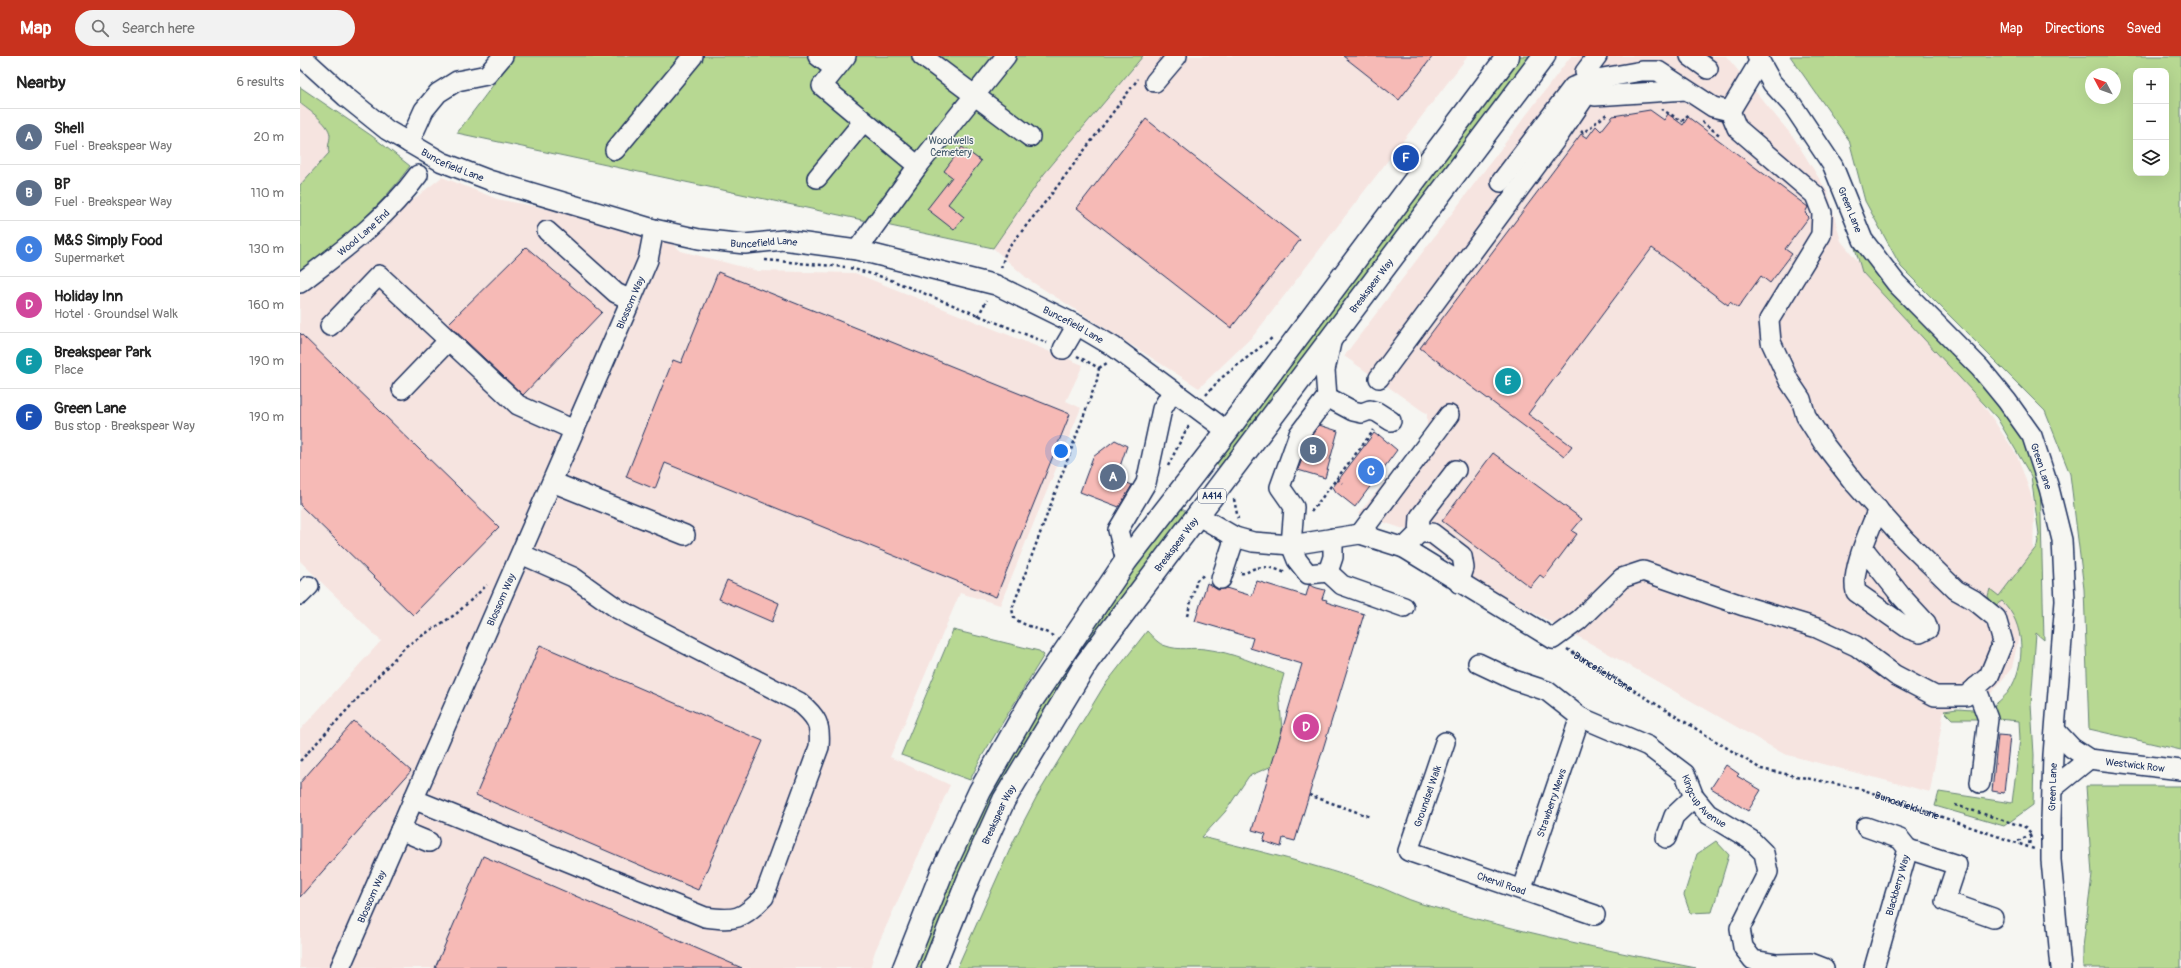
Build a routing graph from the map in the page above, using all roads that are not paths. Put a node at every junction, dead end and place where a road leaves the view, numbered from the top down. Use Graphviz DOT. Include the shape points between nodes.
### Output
graph roads {
  1 [pos="301,56"];
  2 [pos="503,56"];
  3 [pos="693,56"];
  4 [pos="818,56"];
  5 [pos="922,56"];
  6 [pos="1006,56"];
  7 [pos="1177,56"];
  8 [pos="1508,56"];
  9 [pos="1544,56"];
  10 [pos="1597,56"];
  11 [pos="1690,56"];
  12 [pos="1759,58"];
  13 [pos="840,62"];
  14 [pos="1708,69"];
  15 [pos="1148,78"];
  16 [pos="1593,86"];
  17 [pos="973,95"];
  18 [pos="1730,111"];
  19 [pos="863,122"];
  20 [pos="1030,137"];
  21 [pos="409,143"];
  22 [pos="615,150"];
  23 [pos="918,166"];
  24 [pos="418,175"];
  25 [pos="817,178"];
  26 [pos="1501,182"];
  27 [pos="654,229"];
  28 [pos="547,231"];
  29 [pos="857,250"];
  30 [pos="300,283"];
  31 [pos="631,300"];
  32 [pos="1077,325"];
  33 [pos="330,326"];
  34 [pos="1334,333"];
  35 [pos="449,340"];
  36 [pos="1063,349"];
  37 [pos="1379,378"];
  38 [pos="402,389"];
  39 [pos="1172,392"];
  40 [pos="1327,397"];
  41 [pos="1449,414"];
  42 [pos="1391,421"];
  43 [pos="574,430"];
  44 [pos="1227,431"];
  45 [pos="1456,470"];
  46 [pos="552,482"];
  47 [pos="1878,509"];
  48 [pos="1197,515"];
  49 [pos="1419,533"];
  50 [pos="1360,534"];
  51 [pos="685,535"];
  52 [pos="1238,538"];
  53 [pos="1333,538"];
  54 [pos="1291,544"];
  55 [pos="1404,548"];
  56 [pos="1863,548"];
  57 [pos="521,554"];
  58 [pos="1126,561"];
  59 [pos="1328,572"];
  60 [pos="1221,579"];
  61 [pos="1459,583"];
  62 [pos="1404,607"];
  63 [pos="1478,663"];
  64 [pos="1976,687"];
  65 [pos="1580,717"];
  66 [pos="2056,731"];
  67 [pos="1445,742"];
  68 [pos="2089,759"];
  69 [pos="2181,770"];
  70 [pos="1980,783"];
  71 [pos="2052,789"];
  72 [pos="1694,797"];
  73 [pos="413,800"];
  74 [pos="1866,827"];
  75 [pos="400,830"];
  76 [pos="1666,838"];
  77 [pos="429,842"];
  78 [pos="1908,849"];
  79 [pos="1408,851"];
  80 [pos="1522,888"];
  81 [pos="1595,915"];
  82 [pos="1993,918"];
  83 [pos="340,968"];
  84 [pos="904,968"];
  85 [pos="933,968"];
  86 [pos="1824,968"];
  87 [pos="1874,968"];
  88 [pos="2061,968"];
  1 -- 21 [label="street, Buncefield Lane" via="387,130"];
  2 -- 21 [label="street" via="487,75 457,81 438,93 424,110"];
  3 -- 22 [label="street"];
  4 -- 13 [label="street"];
  5 -- 17 [label="street"];
  6 -- 17 [label="street"];
  7 -- 15 [label="street"];
  8 -- 44 [label="main road, A414"];
  9 -- 34 [label="main road, Breakspear Way / A414"];
  10 -- 16 [label="street" via="1586,72"];
  11 -- 14 [label="street"];
  12 -- 18 [label="street"];
  12 -- 66 [label="street, Green Lane" via="1772,83 1793,106 1833,166 1863,240 1896,283 1980,368 2032,436 2062,540 2065,602"];
  13 -- 19 [label="street" via="822,86"];
  16 -- 18 [label="street" via="1595,96 1686,90 1713,107"];
  16 -- 26 [label="street" via="1573,87 1567,93"];
  16 -- 37 [label="street"];
  17 -- 20 [label="street"];
  17 -- 23 [label="street"];
  18 -- 47 [label="street" via="1737,128 1815,195 1822,213 1821,235 1768,320 1770,342 1801,399 1806,416 1824,444"];
  19 -- 23 [label="street"];
  19 -- 25 [label="street"];
  21 -- 27 [label="street, Buncefield Lane" via="442,162 490,180"];
  23 -- 29 [label="street"];
  24 -- 30 [label="street, Wood Lane End" via="396,203 356,241"];
  27 -- 29 [label="street, Buncefield Lane" via="699,239 745,244 783,240"];
  27 -- 31 [label="street, Blossom Way" via="648,260"];
  28 -- 31 [label="street" via="616,293"];
  29 -- 32 [label="street, Buncefield Lane" via="996,285"];
  31 -- 43 [label="street, Blossom Way"];
  32 -- 36 [label="street"];
  32 -- 39 [label="street, Buncefield Lane" via="1144,368"];
  33 -- 35 [label="street" via="379,275"];
  34 -- 40 [label="street" via="1325,370"];
  34 -- 48 [label="main road, Breakspear Way / A414"];
  35 -- 38 [label="street"];
  35 -- 43 [label="street" via="518,405"];
  39 -- 44 [label="street, Buncefield Lane"];
  39 -- 58 [label="street" via="1162,409 1146,483 1118,530"];
  40 -- 42 [label="street" via="1354,411 1362,413 1370,410"];
  40 -- 54 [label="street" via="1299,434 1280,487 1294,507"];
  41 -- 50 [label="street"];
  43 -- 46 [label="street, Blossom Way"];
  44 -- 58 [label="main road, A414"];
  45 -- 49 [label="street" via="1420,517"];
  46 -- 51 [label="street"];
  46 -- 57 [label="street, Blossom Way"];
  47 -- 56 [label="street"];
  47 -- 64 [label="street" via="1905,540 1956,590 1974,600 1996,618 2003,642 1988,676"];
  48 -- 52 [label="street"];
  48 -- 85 [label="main road, Breakspear Way / A414" via="1087,662 1004,800"];
  49 -- 55 [label="street"];
  49 -- 61 [label="street" via="1432,533 1462,556 1464,568"];
  50 -- 53 [label="street"];
  50 -- 55 [label="street"];
  52 -- 54 [label="street" via="1253,542"];
  52 -- 60 [label="street"];
  53 -- 54 [label="street"];
  53 -- 59 [label="street" via="1333,558"];
  54 -- 59 [label="street" via="1297,560 1308,574"];
  55 -- 61 [label="street"];
  57 -- 73 [label="street, Blossom Way"];
  57 -- 73 [label="street" via="573,577 618,609 799,702 812,713 820,729 819,747 764,897 748,913 726,920 705,917"];
  58 -- 84 [label="main road, A414" via="1032,700 980,790 942,872"];
  59 -- 62 [label="street" via="1342,584"];
  61 -- 64 [label="street" via="1553,639 1580,620 1622,578 1643,570 1744,606 1817,628 1856,646 1895,675 1935,696 1966,696"];
  63 -- 65 [label="street, Kingcup Avenue" via="1514,680 1547,691"];
  64 -- 70 [label="street" via="1988,719"];
  65 -- 72 [label="street, Kingcup Avenue" via="1648,746 1685,774"];
  65 -- 80 [label="street, Strawberry Mews"];
  66 -- 68 [label="street, Westwick Row" via="2072,748"];
  66 -- 71 [label="street, Green Lane"];
  67 -- 79 [label="street, Groundsel Walk"];
  68 -- 69 [label="street, Westwick Row"];
  68 -- 71 [label="street"];
  71 -- 88 [label="street, Green Lane" via="2051,860"];
  72 -- 76 [label="street" via="1674,816"];
  72 -- 86 [label="street, Kingcup Avenue" via="1708,814 1751,840 1764,853 1768,872 1740,928 1743,947 1753,960 1777,964 1811,963"];
  73 -- 75 [label="street, Blossom Way"];
  74 -- 78 [label="street, Blackberry Way" via="1900,839"];
  75 -- 77 [label="street"];
  75 -- 83 [label="street, Blossom Way"];
  78 -- 82 [label="street" via="1957,864 1945,901"];
  78 -- 87 [label="street, Blackberry Way"];
  79 -- 80 [label="street, Chervil Road"];
  80 -- 81 [label="street, Chervil Road"];
}
